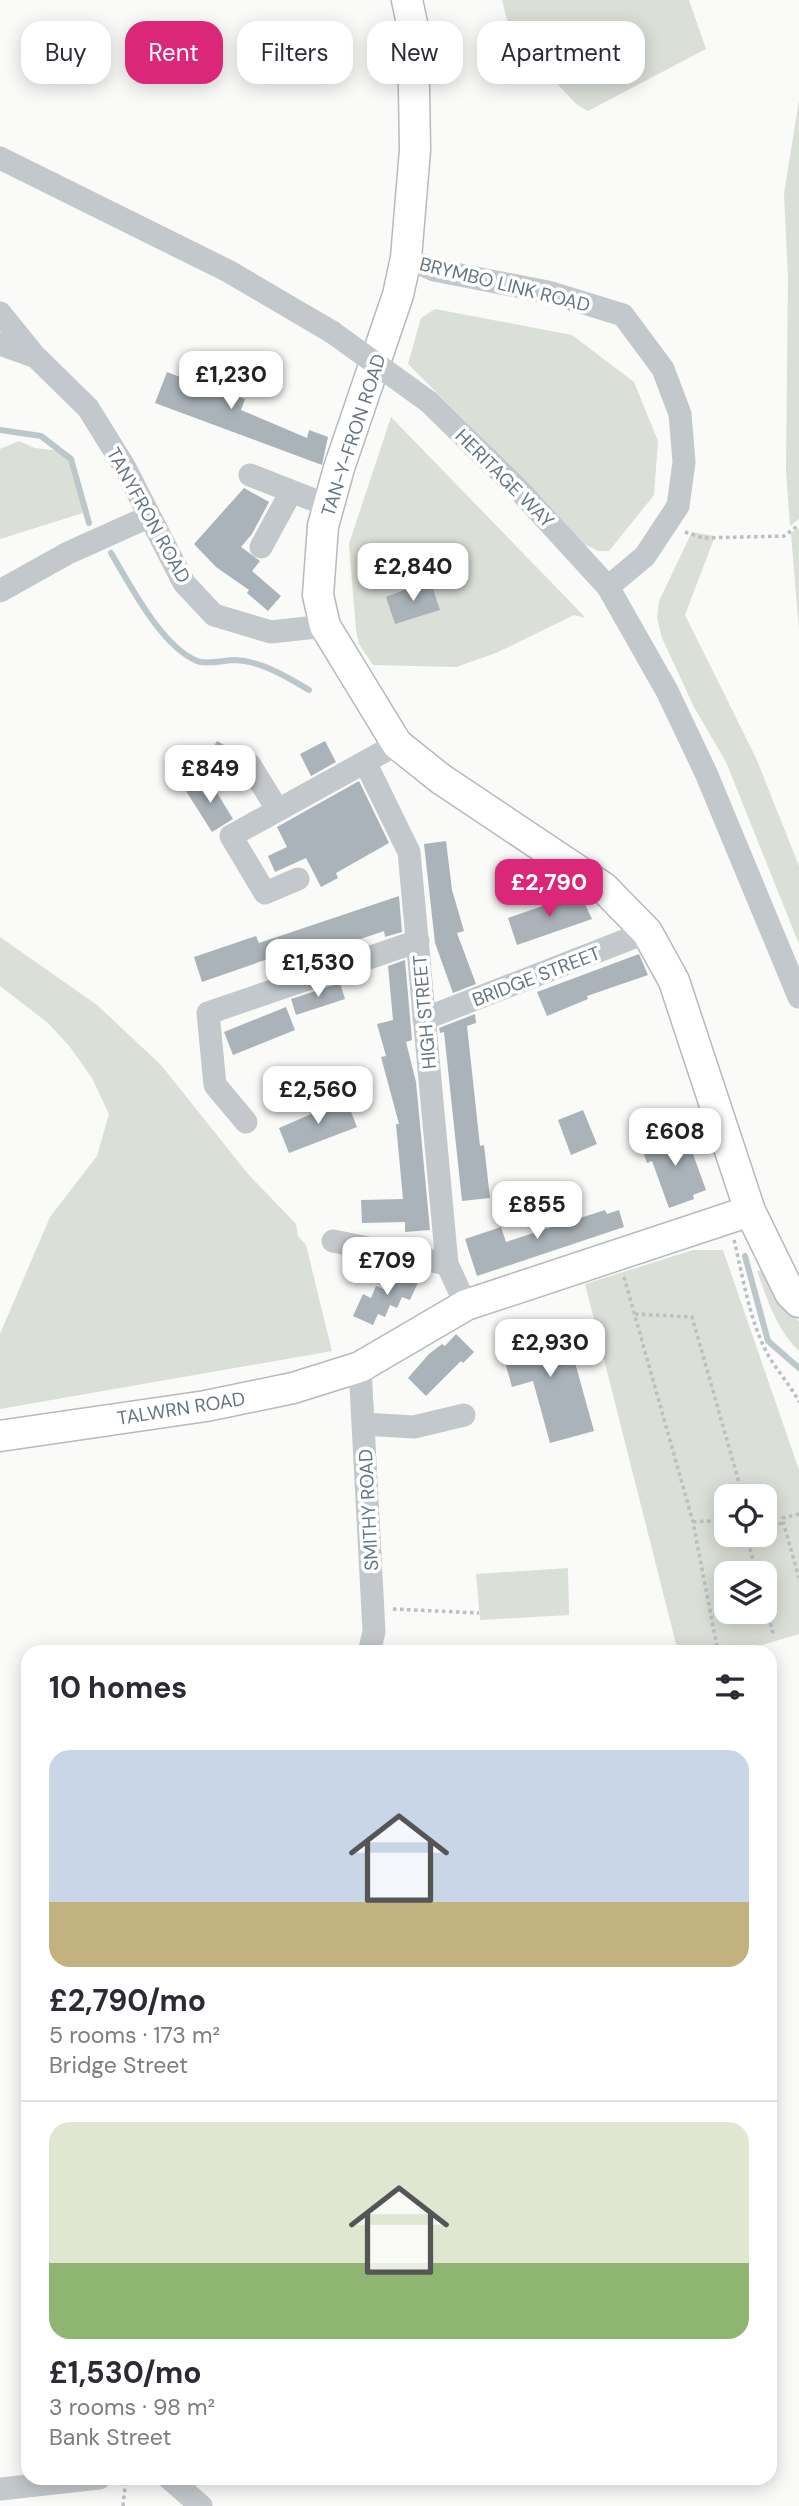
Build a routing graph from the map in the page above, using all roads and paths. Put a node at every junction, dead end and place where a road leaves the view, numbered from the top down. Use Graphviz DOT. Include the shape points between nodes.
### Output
graph roads {
  1 [pos="407,0"];
  2 [pos="0,158"];
  3 [pos="406,258"];
  4 [pos="0,313"];
  5 [pos="0,344"];
  6 [pos="36,357"];
  7 [pos="250,474"];
  8 [pos="291,492"];
  9 [pos="329,506"];
  10 [pos="148,517"];
  11 [pos="799,525"];
  12 [pos="667,526"];
  13 [pos="261,547"];
  14 [pos="608,587"];
  15 [pos="0,591"];
  16 [pos="325,626"];
  17 [pos="397,744"];
  18 [pos="365,762"];
  19 [pos="235,766"];
  20 [pos="277,809"];
  21 [pos="298,879"];
  22 [pos="647,932"];
  23 [pos="418,941"];
  24 [pos="799,997"];
  25 [pos="424,1019"];
  26 [pos="246,1122"];
  27 [pos="739,1214"];
  28 [pos="333,1241"];
  29 [pos="447,1264"];
  30 [pos="623,1274"];
  31 [pos="799,1302"];
  32 [pos="466,1305"];
  33 [pos="635,1314"];
  34 [pos="360,1367"];
  35 [pos="799,1402"];
  36 [pos="464,1415"];
  37 [pos="363,1424"];
  38 [pos="0,1436"];
  39 [pos="739,1484"];
  40 [pos="799,1514"];
  41 [pos="714,1521"];
  42 [pos="694,1522"];
  43 [pos="783,1523"];
  44 [pos="777,1525"];
  45 [pos="799,1578"];
  46 [pos="373,1608"];
  47 [pos="479,1612"];
  48 [pos="771,1624"];
  49 [pos="774,1637"];
  50 [pos="371,1645"];
  51 [pos="717,1645"];
  52 [pos="41,2485"];
  53 [pos="126,2485"];
  54 [pos="177,2485"];
  55 [pos="0,2490"];
  56 [pos="123,2506"];
  57 [pos="201,2506"];
  1 -- 3 [label="main road, TAN-Y-FRON ROAD" via="413,28 415,150"];
  2 -- 14 [label="street, HERITAGE WAY, bridge" via="228,271 332,332 429,402 521,492"];
  3 -- 9 [label="main road, TAN-Y-FRON ROAD"];
  3 -- 12 [label="street, BRYMBO LINK ROAD" via="434,270 548,292 623,315 663,369 680,414 684,462 678,506"];
  4 -- 6 [label="street"];
  5 -- 6 [label="street, TANYFRON ROAD"];
  6 -- 10 [label="street, TANYFRON ROAD" via="88,408 124,466"];
  7 -- 8 [label="street"];
  8 -- 9 [label="street"];
  8 -- 13 [label="street"];
  9 -- 16 [label="main road, TAN-Y-FRON ROAD" via="318,563 318,595"];
  10 -- 15 [label="street" via="68,553"];
  10 -- 16 [label="street, TANYFRON ROAD" via="184,583 214,615 271,632"];
  11 -- 12 [label="path" via="784,536 703,538"];
  12 -- 14 [label="street, BRYMBO LINK ROAD" via="645,556"];
  14 -- 24 [label="street, HERITAGE WAY" via="667,691 706,773"];
  16 -- 17 [label="main road, TAN-Y-FRON ROAD"];
  17 -- 18 [label="street"];
  17 -- 22 [label="main road, TAN-Y-FRON ROAD" via="440,779 604,888"];
  18 -- 20 [label="street"];
  18 -- 23 [label="street, HIGH STREET" via="409,852"];
  19 -- 20 [label="street" via="250,765"];
  20 -- 21 [label="street" via="231,836 265,893"];
  22 -- 25 [label="street, BRIDGE STREET"];
  22 -- 27 [label="main road, TAN-Y-FRON ROAD" via="674,981"];
  23 -- 25 [label="street, HIGH STREET"];
  23 -- 26 [label="street" via="208,1013 215,1085"];
  25 -- 29 [label="street, HIGH STREET"];
  27 -- 31 [label="main road, TAN-Y-FRON ROAD"];
  27 -- 32 [label="main road, TALWRN ROAD"];
  27 -- 35 [label="path" via="748,1297 766,1352"];
  28 -- 29 [label="street"];
  29 -- 32 [label="street, HIGH STREET"];
  30 -- 33 [label="path"];
  32 -- 34 [label="main road, TALWRN ROAD"];
  33 -- 39 [label="path" via="692,1317"];
  33 -- 42 [label="path"];
  34 -- 37 [label="street, SMITHY ROAD"];
  34 -- 38 [label="main road, TALWRN ROAD" via="293,1388 206,1406"];
  36 -- 37 [label="street" via="414,1427"];
  37 -- 46 [label="street, SMITHY ROAD"];
  40 -- 43 [label="path" via="782,1518"];
  41 -- 42 [label="path"];
  42 -- 51 [label="path"];
  43 -- 44 [label="path"];
  43 -- 45 [label="path"];
  46 -- 47 [label="path"];
  46 -- 50 [label="street, SMITHY ROAD"];
  48 -- 49 [label="path"];
  52 -- 55 [label="street"];
  53 -- 56 [label="path"];
  54 -- 57 [label="street"];
}
